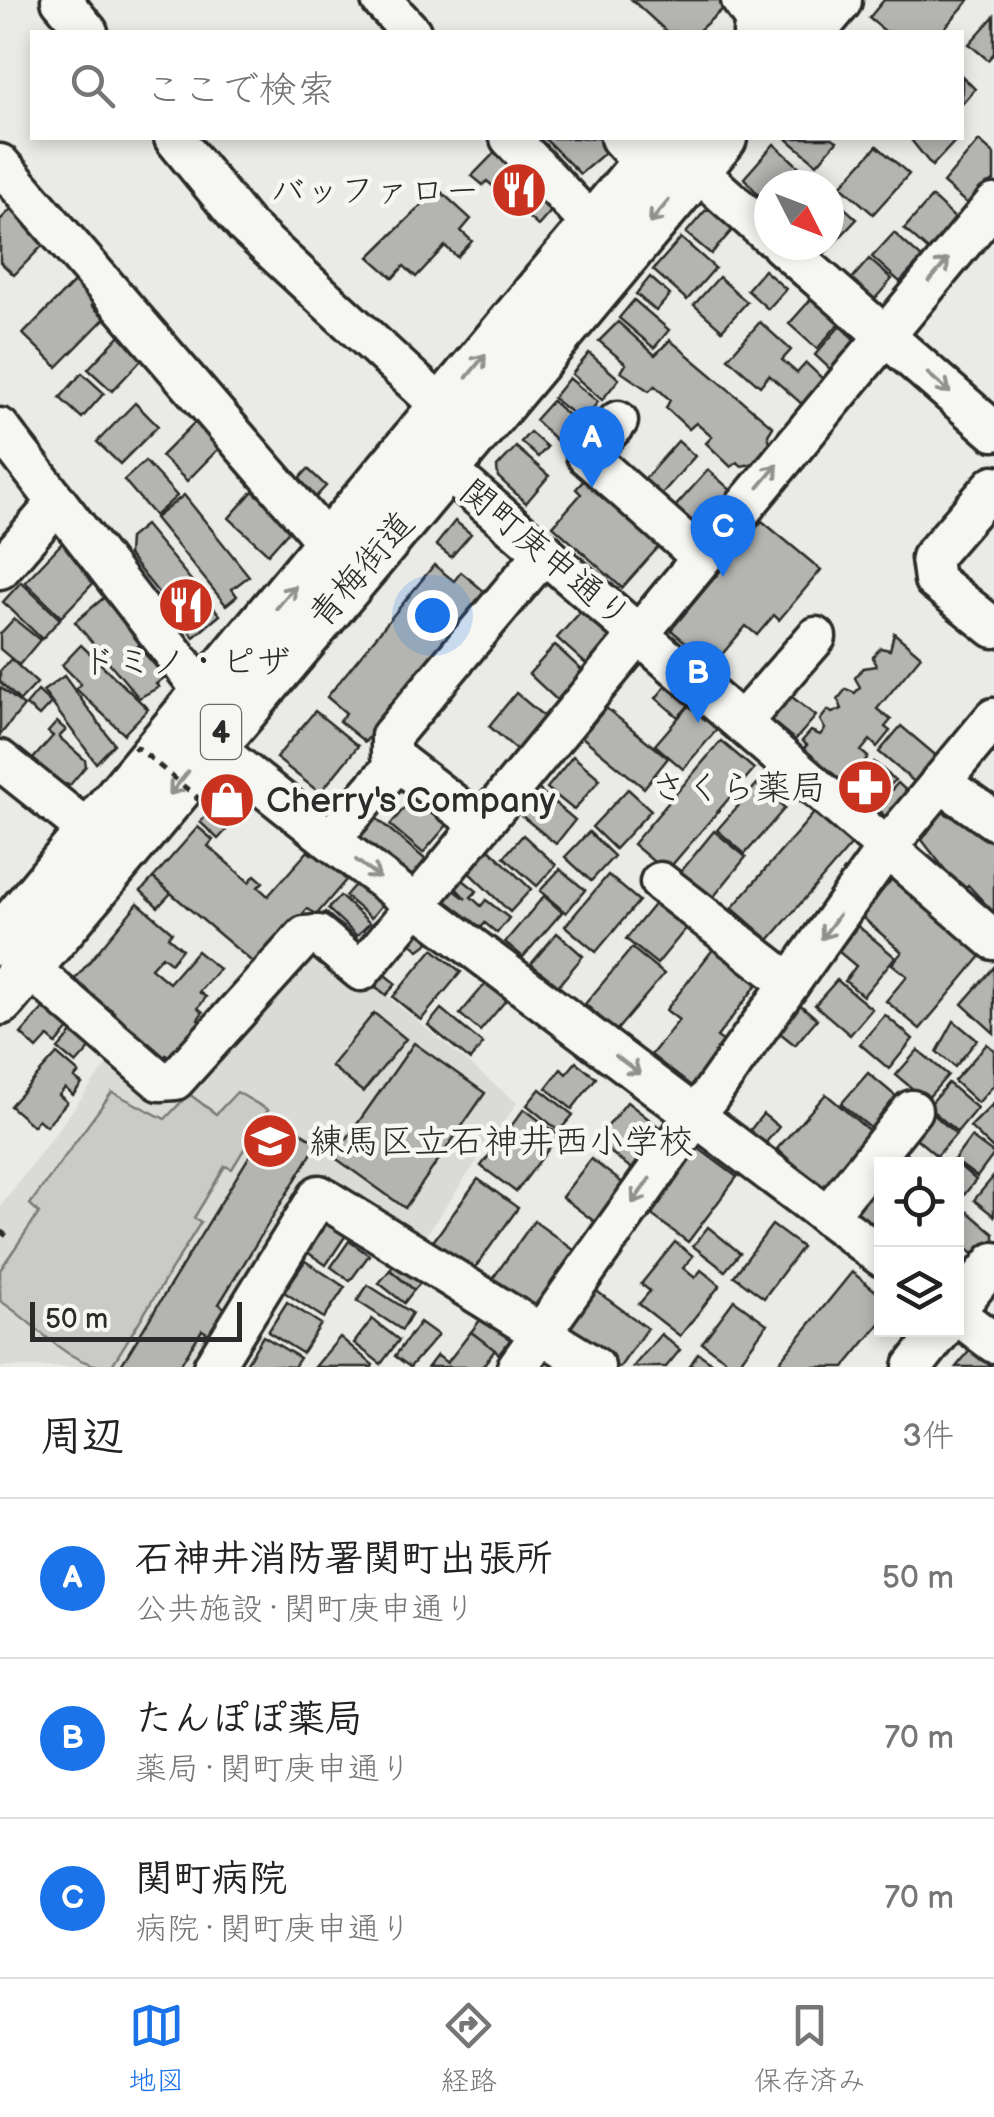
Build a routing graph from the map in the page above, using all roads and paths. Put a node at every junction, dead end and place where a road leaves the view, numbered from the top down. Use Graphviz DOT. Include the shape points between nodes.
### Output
graph roads {
  1 [pos="61,0"];
  2 [pos="381,0"];
  3 [pos="837,0"];
  4 [pos="86,30"];
  5 [pos="410,30"];
  6 [pos="812,30"];
  7 [pos="176,140"];
  8 [pos="512,140"];
  9 [pos="670,149"];
  10 [pos="0,164"];
  11 [pos="994,204"];
  12 [pos="754,222"];
  13 [pos="592,225"];
  14 [pos="798,260"];
  15 [pos="884,336"];
  16 [pos="618,420"];
  17 [pos="0,428"];
  18 [pos="994,431"];
  19 [pos="435,439"];
  20 [pos="994,485"];
  21 [pos="57,503"];
  22 [pos="328,546"];
  23 [pos="545,552"];
  24 [pos="701,557"];
  25 [pos="0,569"];
  26 [pos="994,628"];
  27 [pos="639,632"];
  28 [pos="816,637"];
  29 [pos="994,718"];
  30 [pos="199,720"];
  31 [pos="742,722"];
  32 [pos="134,750"];
  33 [pos="0,760"];
  34 [pos="398,761"];
  35 [pos="940,782"];
  36 [pos="196,801"];
  37 [pos="994,820"];
  38 [pos="481,825"];
  39 [pos="90,832"];
  40 [pos="330,840"];
  41 [pos="887,847"];
  42 [pos="660,882"];
  43 [pos="416,906"];
  44 [pos="994,940"];
  45 [pos="9,970"];
  46 [pos="790,983"];
  47 [pos="912,1110"];
  48 [pos="694,1116"];
  49 [pos="827,1216"];
  50 [pos="0,1230"];
  51 [pos="11,1239"];
  52 [pos="874,1251"];
  53 [pos="994,1262"];
  54 [pos="964,1301"];
  55 [pos="964,1319"];
  56 [pos="541,1332"];
  57 [pos="937,1337"];
  58 [pos="994,1343"];
  59 [pos="213,1367"];
  60 [pos="517,1367"];
  61 [pos="595,1367"];
  62 [pos="913,1367"];
  1 -- 4 [label="street"];
  2 -- 5 [label="street"];
  3 -- 6 [label="main road"];
  7 -- 19 [label="street, 関町庚申通り"];
  8 -- 13 [label="street"];
  9 -- 12 [label="street"];
  9 -- 13 [label="main road, 青梅街道 / 4"];
  9 -- 19 [label="main road, 青梅街道 / 4, one-way"];
  10 -- 22 [label="street"];
  15 -- 11 [label="street, one-way"];
  19 -- 13 [label="main road, 青梅街道 / 4, one-way"];
  14 -- 15 [label="street"];
  15 -- 18 [label="street, one-way"];
  24 -- 15 [label="street, one-way"];
  16 -- 24 [label="street" via="586,455"];
  17 -- 21 [label="street"];
  19 -- 22 [label="main road, 青梅街道 / 4"];
  19 -- 23 [label="street, 関町庚申通り"];
  19 -- 30 [label="main road, 青梅街道 / 4"];
  20 -- 26 [label="street" via="931,558 934,580"];
  21 -- 25 [label="street"];
  21 -- 30 [label="street"];
  30 -- 22 [label="main road, 青梅街道 / 4, one-way"];
  23 -- 27 [label="street, 関町庚申通り"];
  23 -- 34 [label="street" via="391,736 391,756"];
  24 -- 27 [label="street"];
  27 -- 31 [label="street, 関町庚申通り"];
  27 -- 38 [label="street"];
  28 -- 31 [label="street"];
  29 -- 35 [label="street"];
  30 -- 39 [label="main road, 青梅街道 / 4"];
  30 -- 40 [label="street"];
  30 -- 45 [label="main road, 青梅街道 / 4, one-way"];
  31 -- 41 [label="street, 関町庚申通り"];
  32 -- 36 [label="path, bridge"];
  33 -- 39 [label="street"];
  34 -- 38 [label="street"];
  34 -- 40 [label="street"];
  35 -- 37 [label="street"];
  35 -- 41 [label="street"];
  38 -- 43 [label="street"];
  39 -- 45 [label="main road, 青梅街道 / 4"];
  40 -- 43 [label="street, one-way"];
  41 -- 44 [label="street, 関町庚申通り"];
  41 -- 46 [label="street, one-way"];
  42 -- 46 [label="street"];
  43 -- 45 [label="street" via="361,971 318,935 305,936 175,1080 160,1081"];
  43 -- 48 [label="street, one-way"];
  46 -- 48 [label="street"];
  47 -- 49 [label="street"];
  48 -- 49 [label="street"];
  48 -- 56 [label="street, one-way"];
  49 -- 52 [label="street"];
  50 -- 51 [label="path"];
  53 -- 54 [label="street"];
  55 -- 58 [label="street"];
  56 -- 59 [label="street" via="319,1195"];
  56 -- 60 [label="street"];
  56 -- 61 [label="street"];
  57 -- 62 [label="street"];
}
